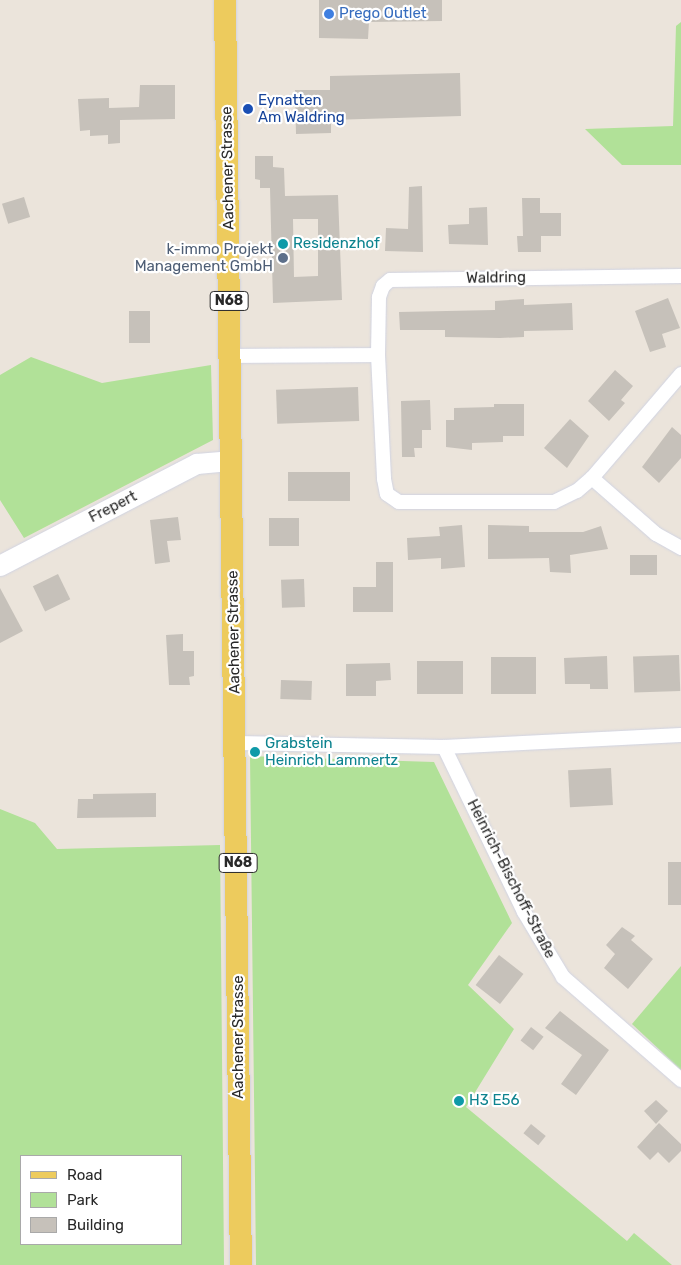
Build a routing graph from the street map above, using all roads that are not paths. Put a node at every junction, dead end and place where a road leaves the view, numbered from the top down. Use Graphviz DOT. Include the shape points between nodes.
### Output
graph roads {
  1 [pos="225,0"];
  2 [pos="681,276"];
  3 [pos="378,355"];
  4 [pos="229,356"];
  5 [pos="681,374"];
  6 [pos="230,461"];
  7 [pos="592,478"];
  8 [pos="681,548"];
  9 [pos="0,566"];
  10 [pos="681,735"];
  11 [pos="237,743"];
  12 [pos="444,747"];
  13 [pos="681,1080"];
  14 [pos="241,1265"];
  1 -- 4 [label="main road, Aachener Strasse / N68"];
  2 -- 3 [label="street, Waldring" via="390,280 383,286 379,297"];
  3 -- 4 [label="street"];
  3 -- 7 [label="street, Waldring" via="384,479 387,494 399,502 554,502"];
  4 -- 6 [label="main road, Aachener Strasse / N68"];
  5 -- 7 [label="street, Waldring"];
  6 -- 9 [label="street, Frepert" via="197,464"];
  6 -- 11 [label="main road, Aachener Strasse / N68"];
  7 -- 8 [label="street" via="656,534"];
  10 -- 12 [label="street"];
  11 -- 12 [label="street"];
  11 -- 14 [label="main road, Aachener Strasse / N68"];
  12 -- 13 [label="street, Heinrich-Bischoff-Straße" via="524,912 563,977"];
}
